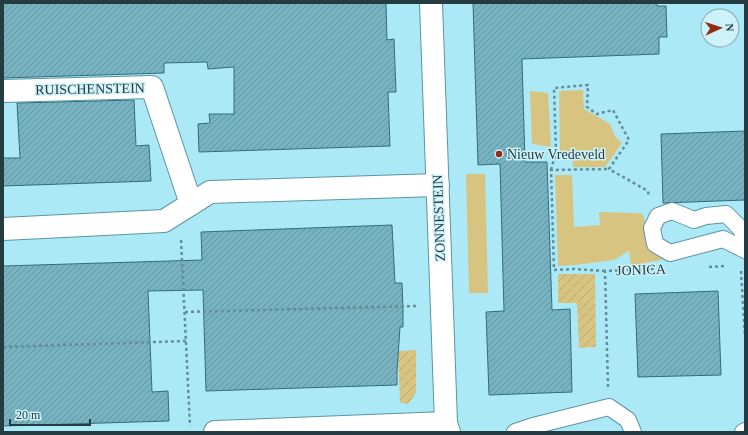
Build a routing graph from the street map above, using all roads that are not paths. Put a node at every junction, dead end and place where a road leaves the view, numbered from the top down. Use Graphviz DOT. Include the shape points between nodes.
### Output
graph roads {
  1 [pos="431,3"];
  2 [pos="3,91"];
  3 [pos="438,185"];
  4 [pos="183,209"];
  5 [pos="3,229"];
  6 [pos="745,240"];
  7 [pos="745,250"];
  8 [pos="447,427"];
  9 [pos="215,432"];
  10 [pos="515,432"];
  11 [pos="633,432"];
  1 -- 3 [label="street, ZONNESTEIN"];
  2 -- 4 [label="street, RUISCHENSTEIN" via="152,87"];
  3 -- 4 [label="street" via="210,192"];
  3 -- 8 [label="street, ZONNESTEIN"];
  4 -- 5 [label="street" via="164,221"];
  6 -- 7 [label="lane, JONICA" via="741,229 726,214 694,220 672,211 658,216 652,228 655,244 670,253 724,239"];
  8 -- 9 [label="street"];
  10 -- 11 [label="lane" via="609,407 628,420"];
}
